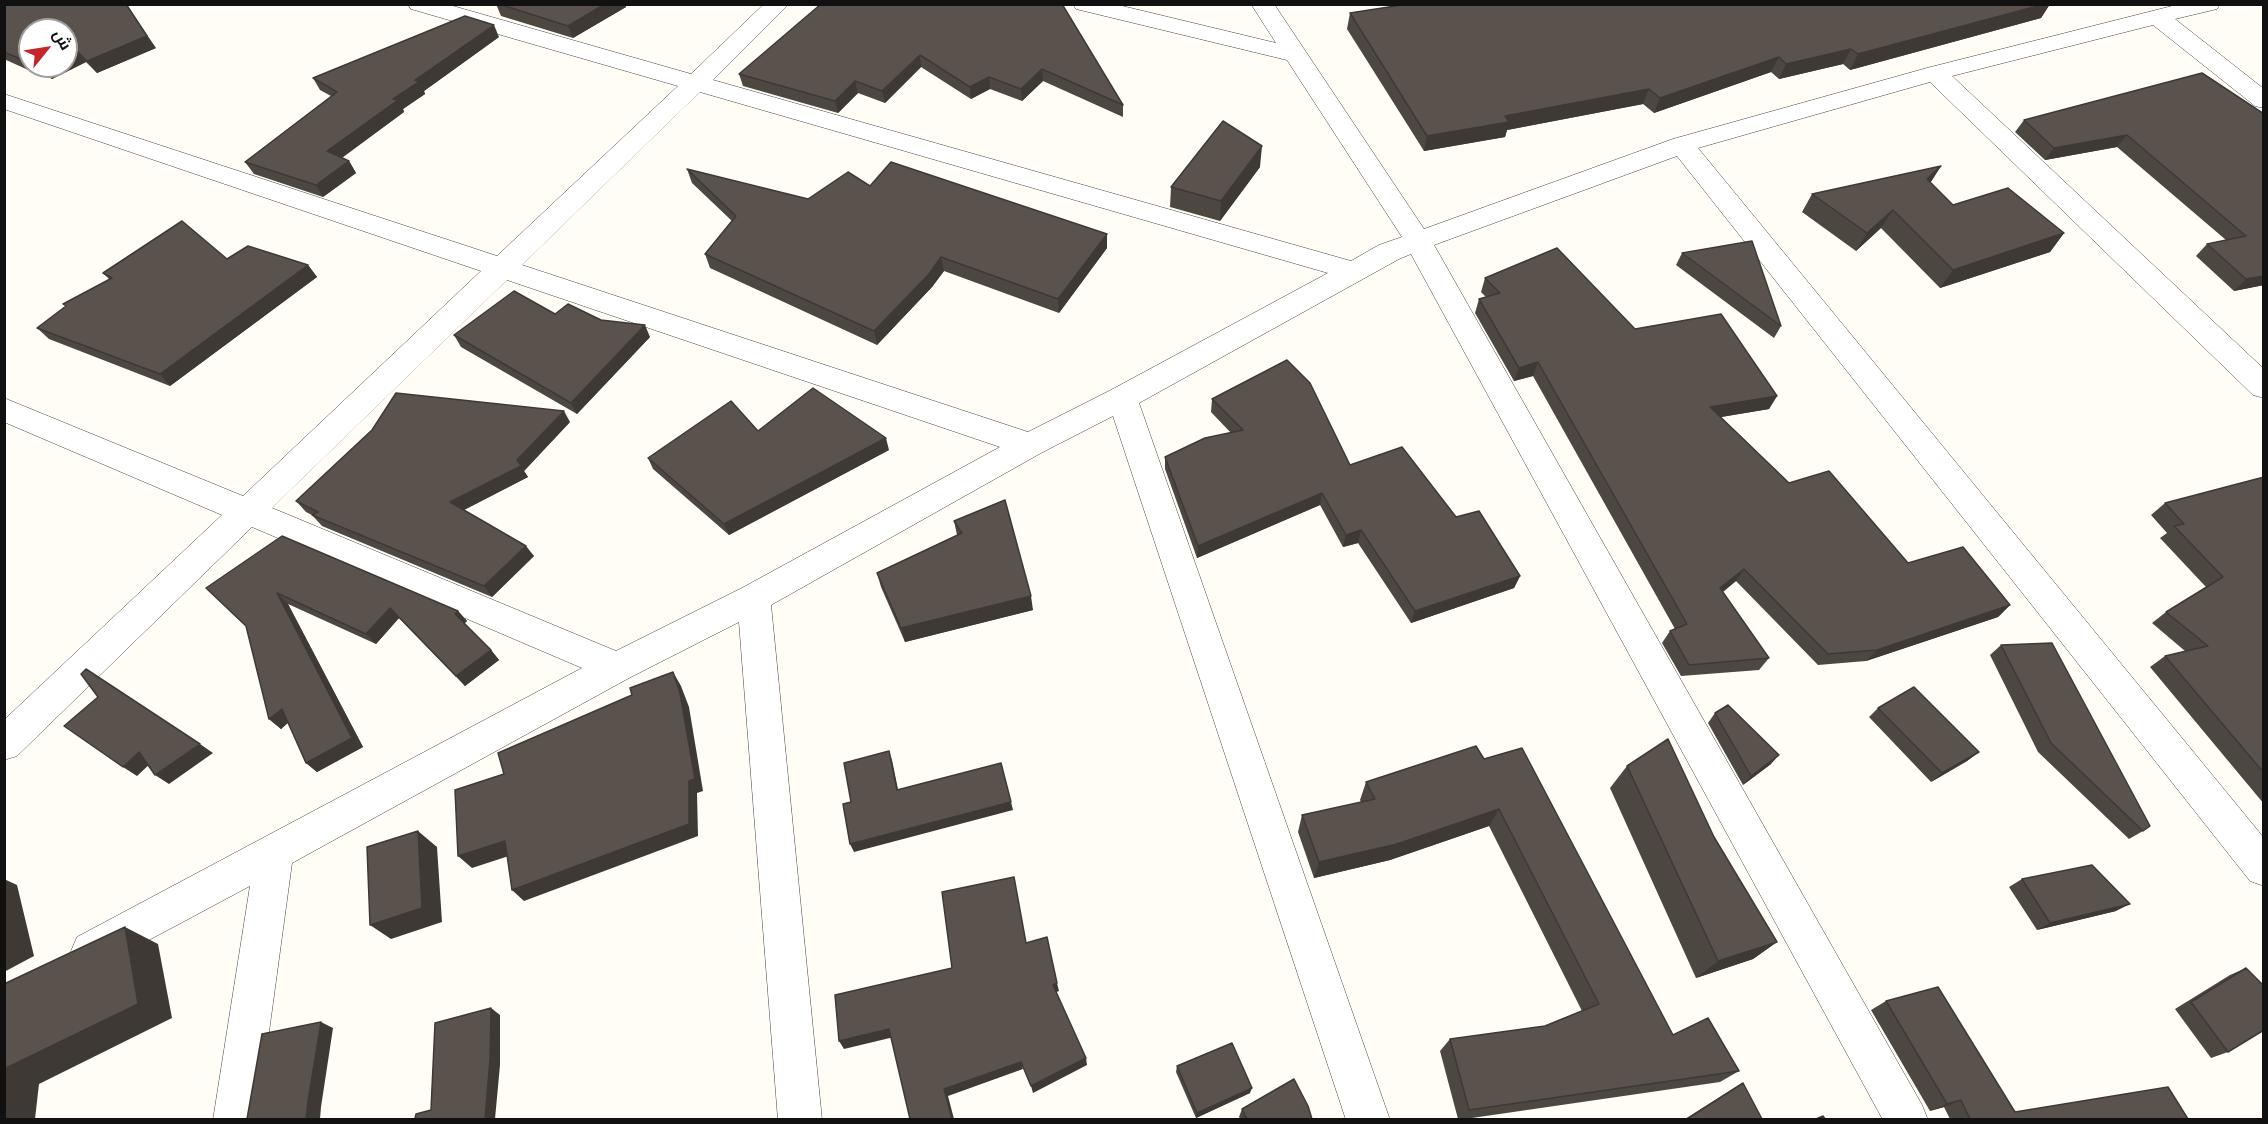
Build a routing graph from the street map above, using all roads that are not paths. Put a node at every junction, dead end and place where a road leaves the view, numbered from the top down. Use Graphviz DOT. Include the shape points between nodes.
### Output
graph roads {
  1 [pos="419,4"];
  2 [pos="778,4"];
  3 [pos="1084,4"];
  4 [pos="1262,4"];
  5 [pos="2209,4"];
  6 [pos="2159,18"];
  7 [pos="1295,55"];
  8 [pos="1935,73"];
  9 [pos="696,83"];
  10 [pos="4,101"];
  11 [pos="2264,101"];
  12 [pos="1682,145"];
  13 [pos="1418,241"];
  14 [pos="503,268"];
  15 [pos="1353,271"];
  16 [pos="2264,387"];
  17 [pos="1122,398"];
  18 [pos="4,409"];
  19 [pos="1030,445"];
  20 [pos="247,510"];
  21 [pos="754,598"];
  22 [pos="617,667"];
  23 [pos="4,744"];
  24 [pos="274,852"];
  25 [pos="2264,868"];
  26 [pos="67,964"];
  27 [pos="235,1119"];
  28 [pos="800,1119"];
  29 [pos="1368,1119"];
  30 [pos="1907,1119"];
  1 -- 9 [label="street"];
  2 -- 9 [label="street"];
  3 -- 7 [label="street"];
  4 -- 7 [label="street"];
  5 -- 6 [label="street"];
  6 -- 8 [label="street"];
  6 -- 11 [label="street"];
  7 -- 13 [label="street"];
  8 -- 12 [label="street"];
  8 -- 16 [label="street"];
  9 -- 14 [label="street"];
  9 -- 15 [label="street"];
  10 -- 14 [label="street"];
  12 -- 13 [label="street"];
  12 -- 25 [label="street"];
  13 -- 15 [label="street"];
  13 -- 30 [label="street"];
  14 -- 19 [label="street"];
  14 -- 20 [label="street"];
  15 -- 17 [label="street"];
  17 -- 19 [label="street"];
  17 -- 29 [label="street"];
  18 -- 20 [label="street"];
  19 -- 21 [label="street"];
  20 -- 22 [label="street"];
  20 -- 23 [label="street"];
  21 -- 22 [label="street"];
  21 -- 28 [label="street"];
  22 -- 24 [label="street"];
  24 -- 26 [label="street"];
  24 -- 27 [label="street"];
}
